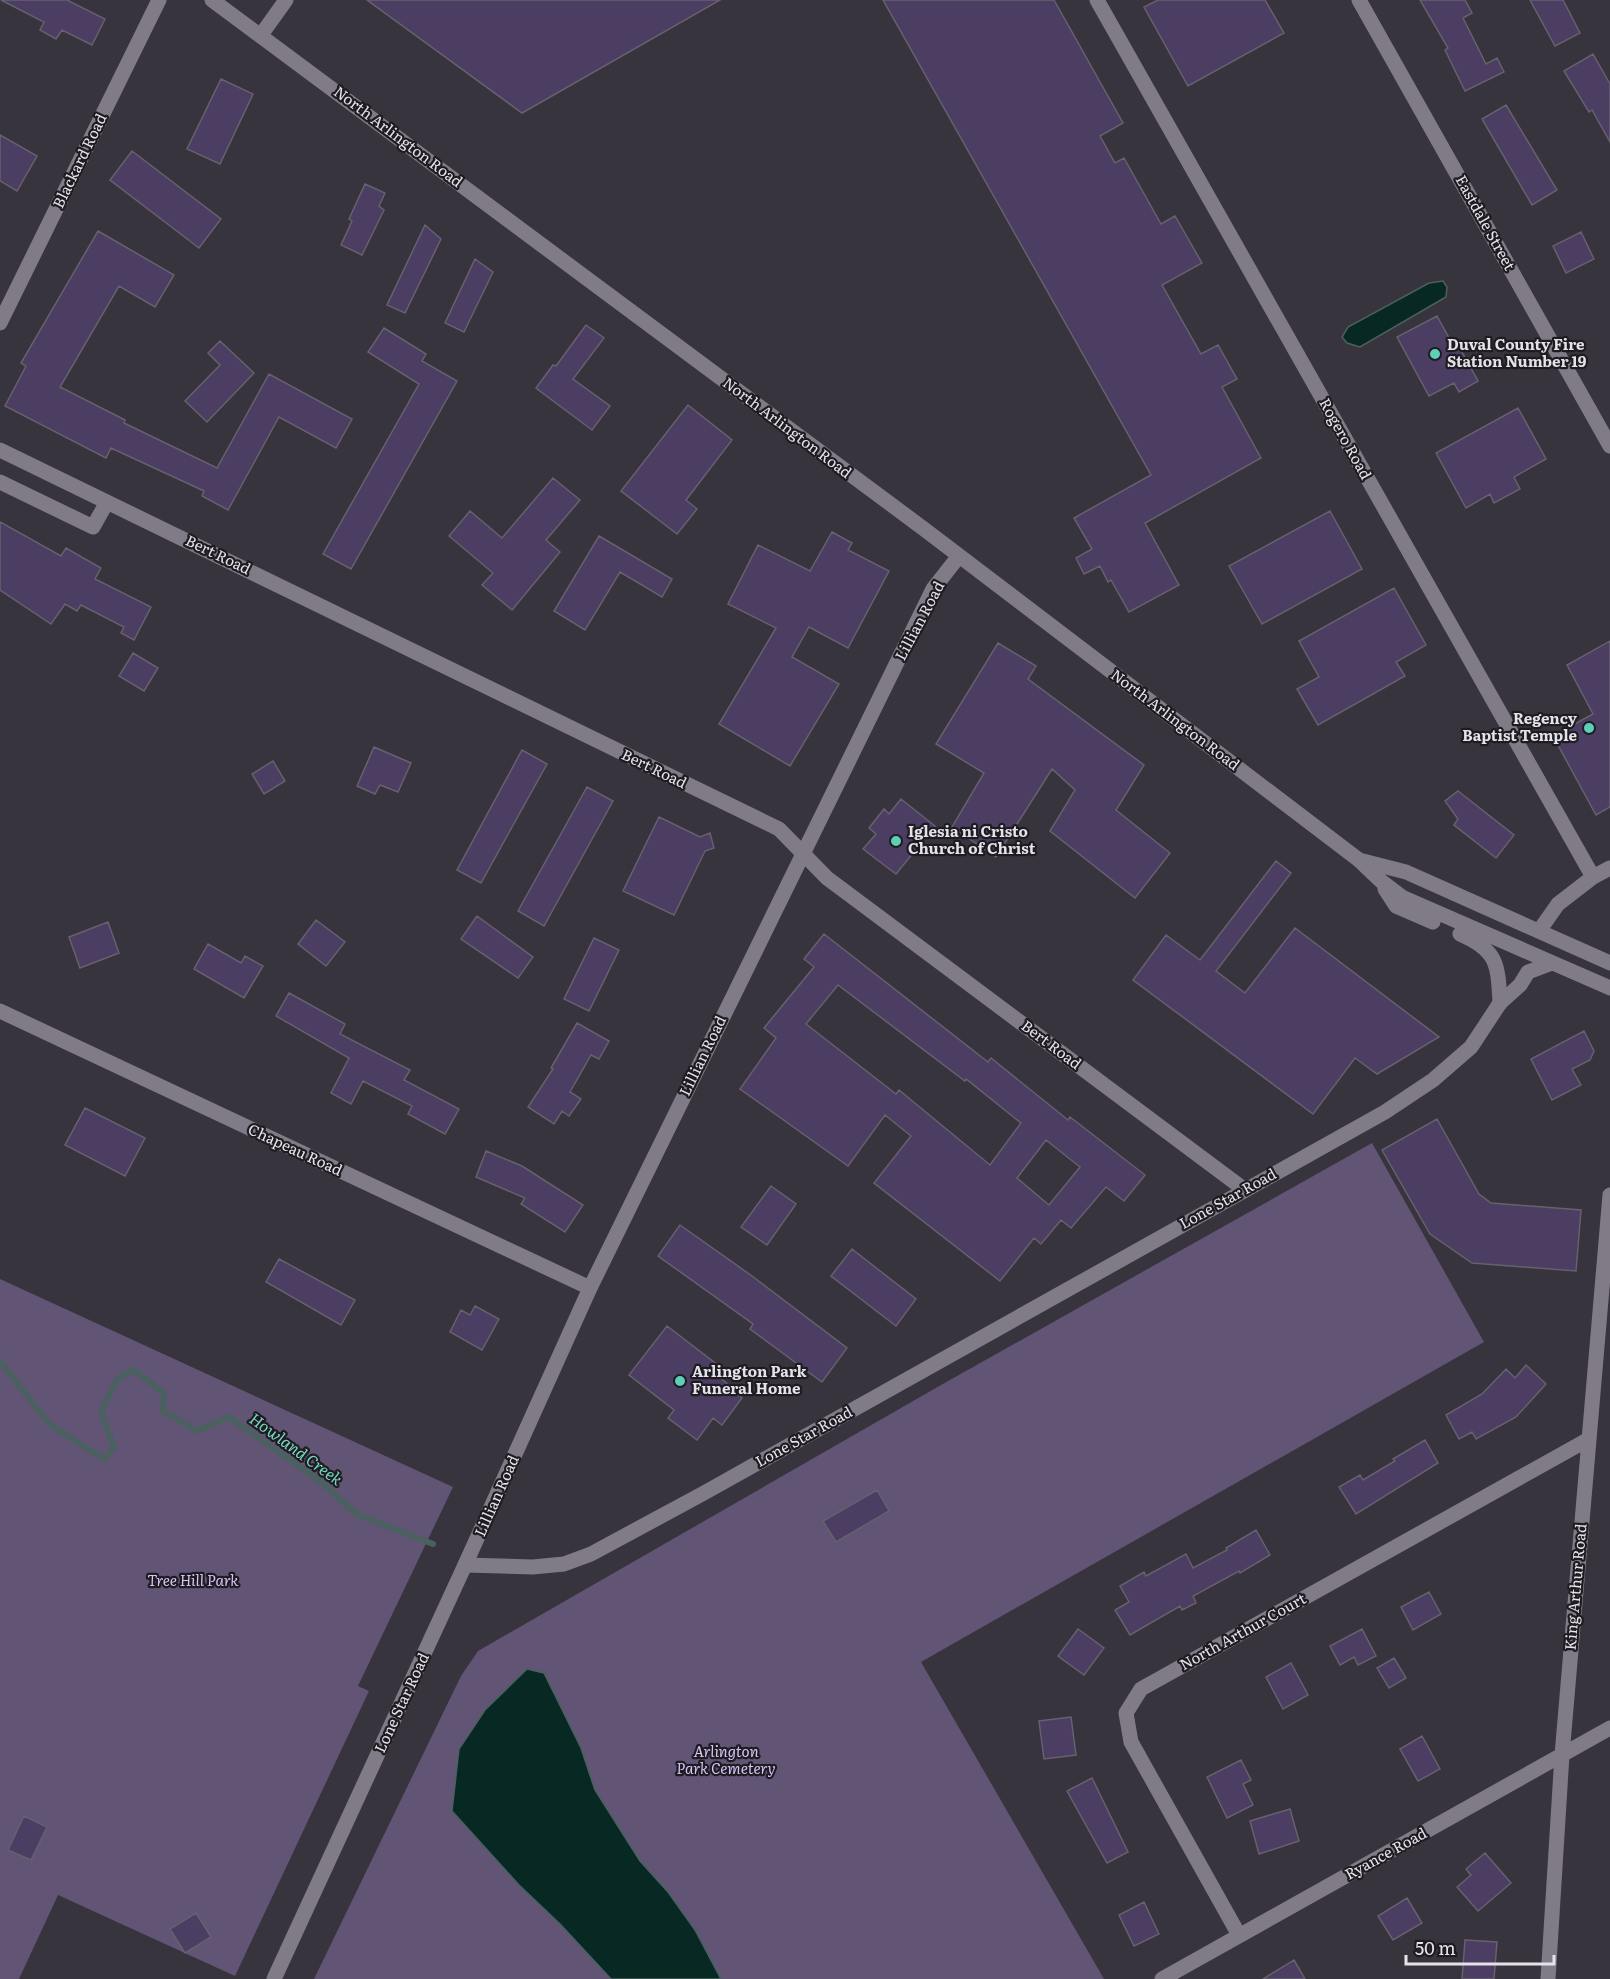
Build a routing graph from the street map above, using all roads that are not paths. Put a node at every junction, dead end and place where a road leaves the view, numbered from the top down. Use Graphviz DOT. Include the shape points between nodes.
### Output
graph roads {
  1 [pos="159,0"];
  2 [pos="212,0"];
  3 [pos="286,0"];
  4 [pos="1097,0"];
  5 [pos="1359,0"];
  6 [pos="261,35"];
  7 [pos="0,323"];
  8 [pos="1610,446"];
  9 [pos="0,450"];
  10 [pos="0,482"];
  11 [pos="108,502"];
  12 [pos="959,556"];
  13 [pos="804,854"];
  14 [pos="1359,860"];
  15 [pos="1610,867"];
  16 [pos="1593,877"];
  17 [pos="1381,881"];
  18 [pos="1539,931"];
  19 [pos="1552,963"];
  20 [pos="1610,963"];
  21 [pos="1610,988"];
  22 [pos="1500,1003"];
  23 [pos="0,1011"];
  24 [pos="1245,1190"];
  25 [pos="1610,1195"];
  26 [pos="590,1288"];
  27 [pos="1589,1439"];
  28 [pos="465,1565"];
  29 [pos="1610,1728"];
  30 [pos="1562,1755"];
  31 [pos="1239,1935"];
  32 [pos="274,1979"];
  33 [pos="1162,1979"];
  34 [pos="1548,1979"];
  1 -- 7 [label="street, Blackard Road"];
  2 -- 6 [label="street, North Arlington Road"];
  3 -- 6 [label="street"];
  4 -- 16 [label="street, Rogero Road"];
  5 -- 8 [label="street, Eastdale Street"];
  6 -- 12 [label="street, North Arlington Road"];
  9 -- 11 [label="street, Bert Road"];
  10 -- 11 [label="street" via="93,527"];
  11 -- 13 [label="street, Bert Road" via="779,829"];
  12 -- 13 [label="street, Lillian Road" via="933,589"];
  12 -- 14 [label="street, North Arlington Road"];
  13 -- 24 [label="street, Bert Road" via="837,885"];
  13 -- 26 [label="street, Lillian Road"];
  14 -- 17 [label="street, North Arlington Road"];
  14 -- 18 [label="street, North Arlington Road" via="1406,872"];
  15 -- 16 [label="street"];
  16 -- 18 [label="street" via="1558,904"];
  17 -- 19 [label="street, North Arlington Road" via="1402,897"];
  17 -- 22 [label="street" via="1396,906 1476,940 1492,955"];
  18 -- 20 [label="street, North Arlington Road"];
  19 -- 21 [label="street, North Arlington Road"];
  19 -- 22 [label="street, Lone Star Road" via="1528,972"];
  22 -- 24 [label="street, Lone Star Road" via="1471,1047 1433,1080 1385,1112"];
  23 -- 26 [label="street, Chapeau Road"];
  24 -- 28 [label="street, Lone Star Road" via="591,1554 564,1564 533,1567"];
  25 -- 27 [label="street, King Arthur Road"];
  26 -- 28 [label="street, Lillian Road"];
  27 -- 30 [label="street, King Arthur Road"];
  27 -- 31 [label="street, North Arthur Court" via="1141,1689 1126,1713 1131,1742"];
  28 -- 32 [label="street, Lone Star Road"];
  29 -- 30 [label="street, Ryance Road"];
  30 -- 31 [label="street, Ryance Road"];
  30 -- 34 [label="street, King Arthur Road"];
  31 -- 33 [label="street, Ryance Road"];
}
